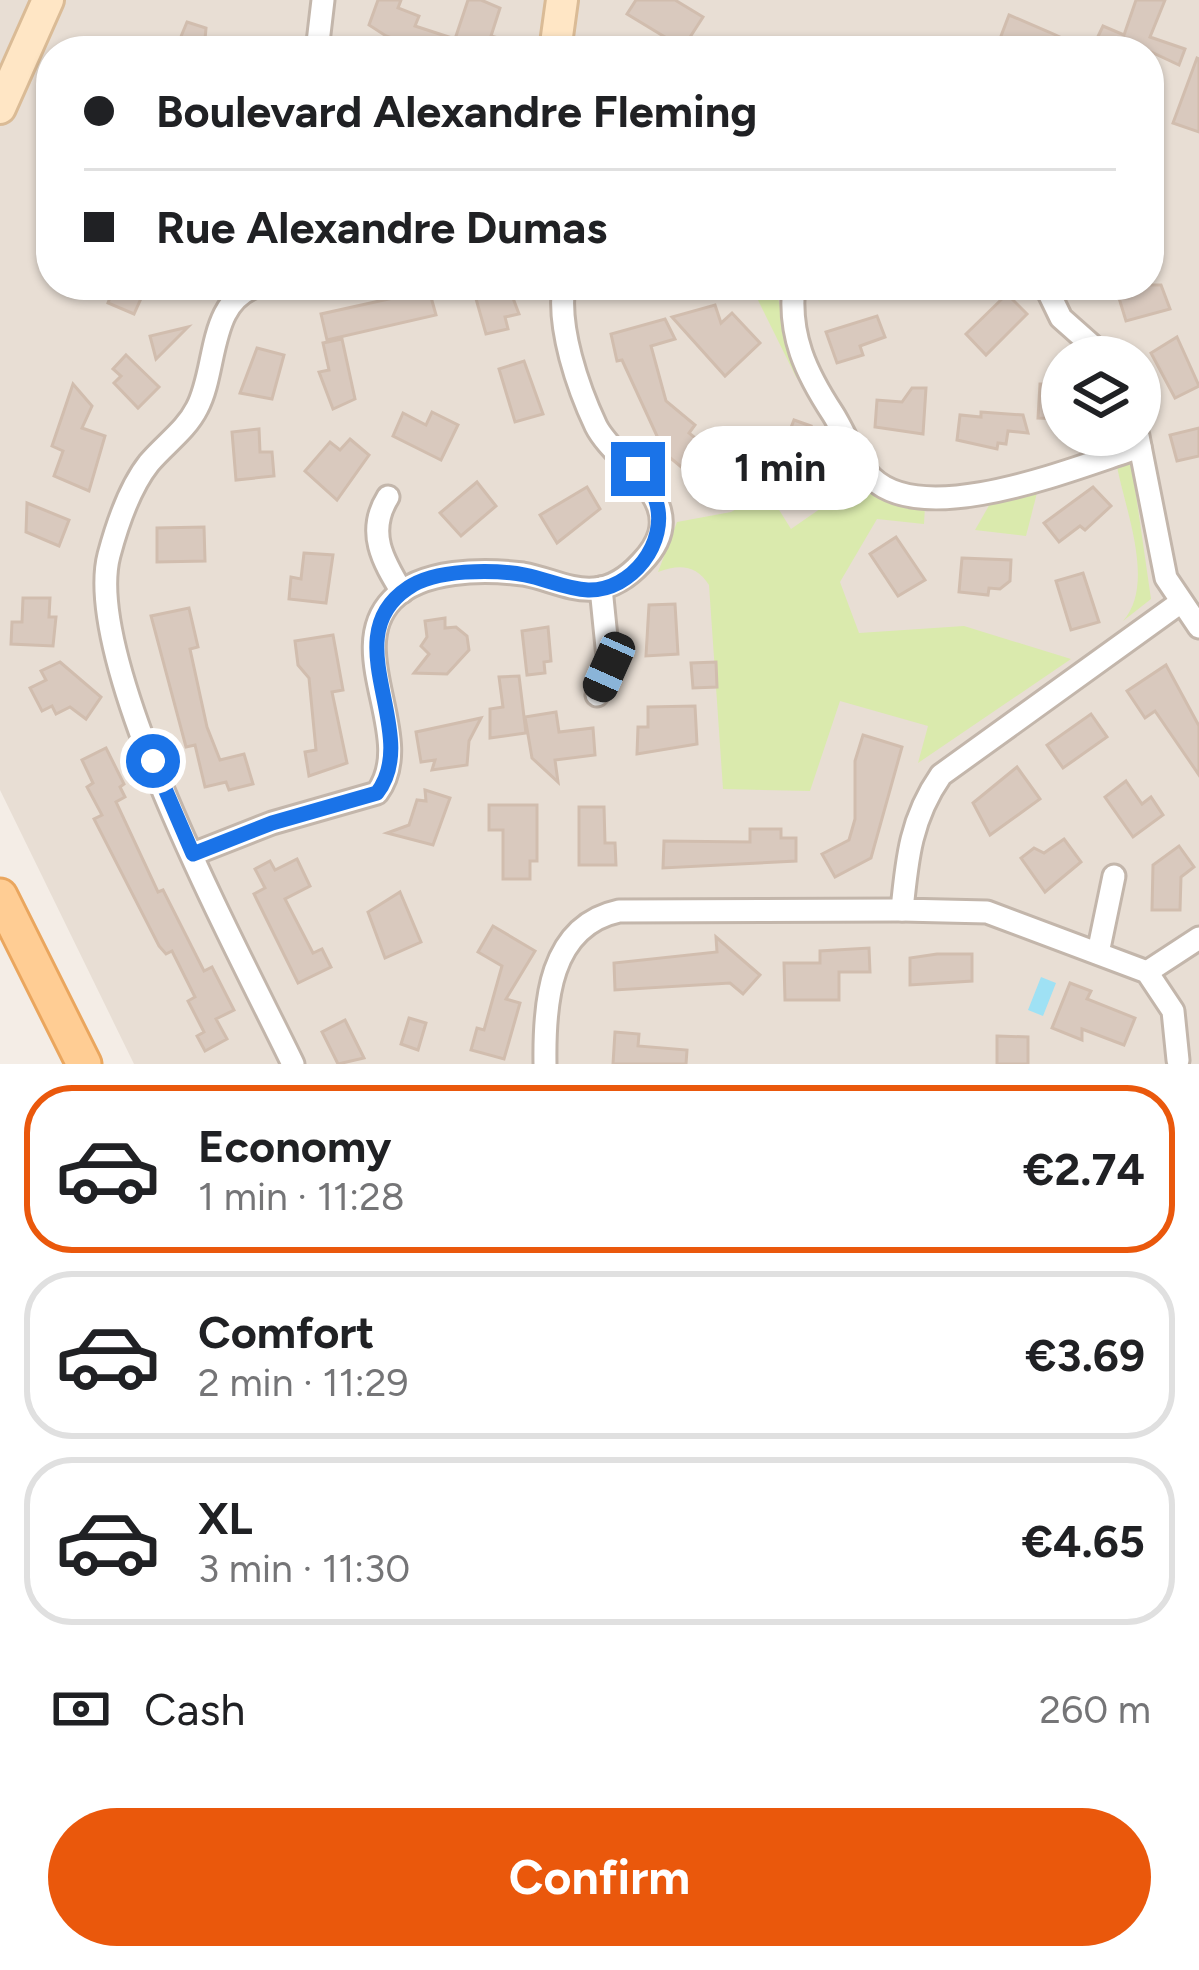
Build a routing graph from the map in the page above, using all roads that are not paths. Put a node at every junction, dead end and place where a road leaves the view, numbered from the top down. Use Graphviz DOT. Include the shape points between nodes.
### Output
graph roads {
  1 [pos="48,0"];
  2 [pos="323,0"];
  3 [pos="562,0"];
  4 [pos="319,36"];
  5 [pos="557,36"];
  6 [pos="0,108"];
  7 [pos="241,300"];
  8 [pos="566,300"];
  9 [pos="792,300"];
  10 [pos="1052,300"];
  11 [pos="1081,336"];
  12 [pos="1096,456"];
  13 [pos="1142,456"];
  14 [pos="388,497"];
  15 [pos="601,589"];
  16 [pos="402,592"];
  17 [pos="1181,602"];
  18 [pos="1199,627"];
  19 [pos="597,695"];
  20 [pos="193,854"];
  21 [pos="1114,876"];
  22 [pos="0,896"];
  23 [pos="902,910"];
  24 [pos="1199,938"];
  25 [pos="1098,953"];
  26 [pos="1148,972"];
  27 [pos="1178,1060"];
  28 [pos="84,1064"];
  29 [pos="293,1064"];
  30 [pos="545,1064"];
  1 -- 6 [label="street"];
  2 -- 4 [label="street"];
  3 -- 5 [label="street"];
  7 -- 20 [label="street" via="224,313 200,405 147,466 108,560 110,625 124,679"];
  8 -- 15 [label="street" via="574,370 598,431 638,469 658,504 650,552"];
  9 -- 12 [label="street" via="790,321 809,377 872,478 890,488 980,497"];
  10 -- 11 [label="street"];
  13 -- 17 [label="street" via="1166,578"];
  14 -- 16 [label="street" via="377,538"];
  15 -- 16 [label="street" via="521,574 448,575"];
  15 -- 19 [label="street" via="609,667"];
  16 -- 20 [label="street" via="377,633 391,756 377,793"];
  17 -- 18 [label="street"];
  17 -- 23 [label="street" via="941,775 909,839"];
  20 -- 29 [label="street"];
  21 -- 25 [label="street"];
  22 -- 28 [label="main road"];
  23 -- 25 [label="street" via="987,912"];
  23 -- 30 [label="street" via="592,917 565,946 544,1017"];
  24 -- 26 [label="street"];
  25 -- 26 [label="street"];
  26 -- 27 [label="street" via="1173,1011"];
}
